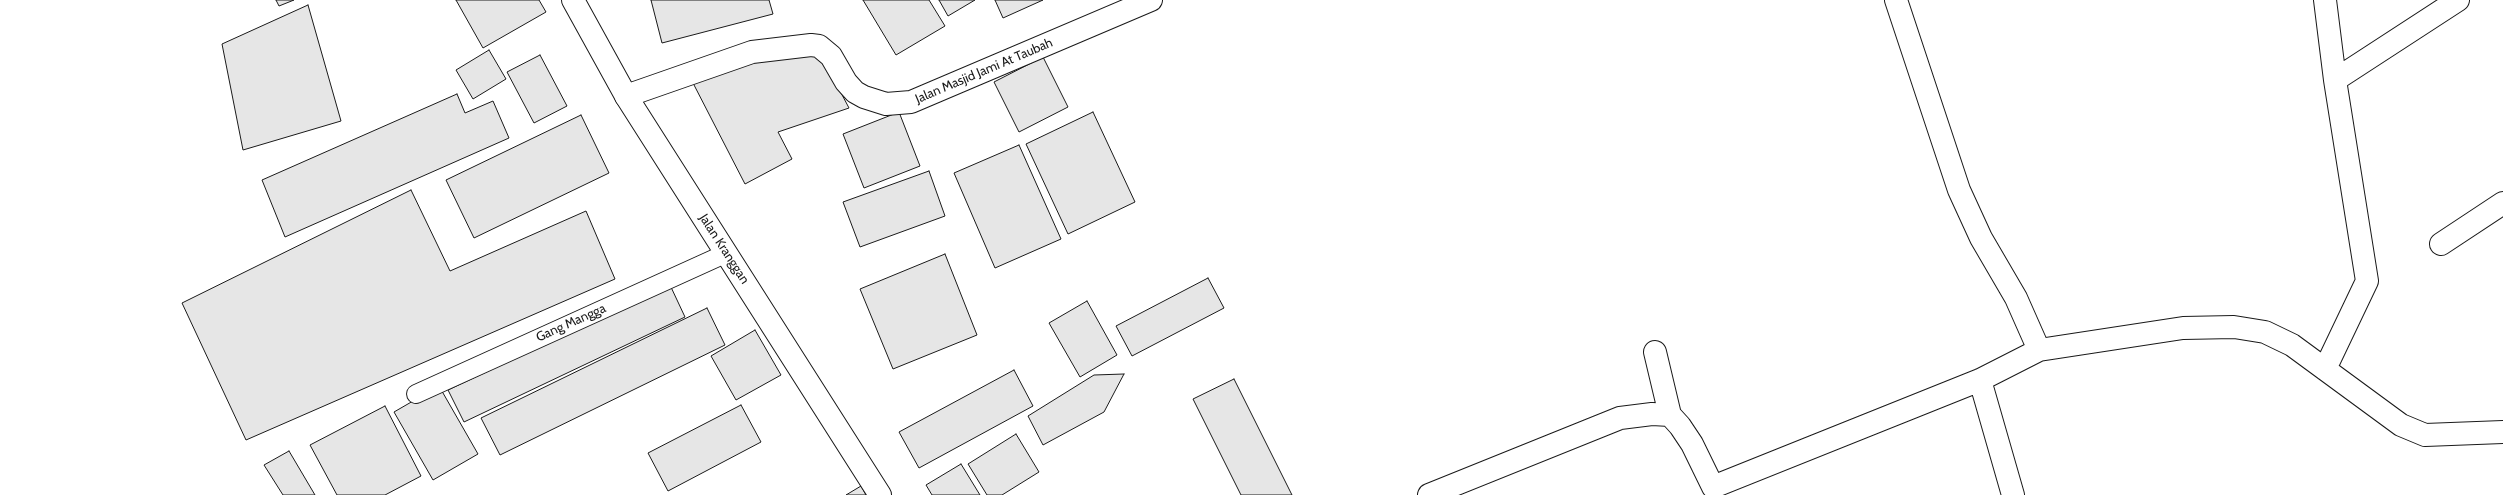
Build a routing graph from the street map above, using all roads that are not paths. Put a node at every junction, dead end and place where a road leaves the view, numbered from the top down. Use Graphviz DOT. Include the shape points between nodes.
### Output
graph roads {
  1 [pos="573,0"];
  2 [pos="1151,0"];
  3 [pos="1896,0"];
  4 [pos="2325,0"];
  5 [pos="2458,0"];
  6 [pos="2335,80"];
  7 [pos="626,96"];
  8 [pos="2503,202"];
  9 [pos="2441,244"];
  10 [pos="727,253"];
  11 [pos="2040,350"];
  12 [pos="1656,352"];
  13 [pos="2324,369"];
  14 [pos="1980,380"];
  15 [pos="416,394"];
  16 [pos="1670,415"];
  17 [pos="2503,432"];
  18 [pos="1715,491"];
  19 [pos="880,495"];
  20 [pos="1429,495"];
  21 [pos="2014,495"];
  1 -- 7 [label="street, Jalan Kranggan"];
  2 -- 7 [label="street, Jalan Masjid Jami At Taubah" via="911,102 886,104 855,92 831,56 819,46 811,45 752,52"];
  3 -- 11 [label="street" via="1959,190 1981,238 2016,298"];
  4 -- 6 [label="street"];
  5 -- 6 [label="street"];
  6 -- 13 [label="street" via="2367,281"];
  7 -- 10 [label="street, Jalan Kranggan"];
  8 -- 9 [label="street"];
  10 -- 15 [label="lane, Gang Mangga"];
  10 -- 19 [label="street, Jalan Kranggan"];
  11 -- 13 [label="street" via="2183,328 2234,327 2265,332 2292,345"];
  11 -- 14 [label="street"];
  12 -- 16 [label="street"];
  13 -- 17 [label="street" via="2401,425 2425,435"];
  14 -- 18 [label="street"];
  14 -- 21 [label="street"];
  16 -- 18 [label="street" via="1692,444"];
  16 -- 20 [label="street" via="1652,414 1620,418"];
}
